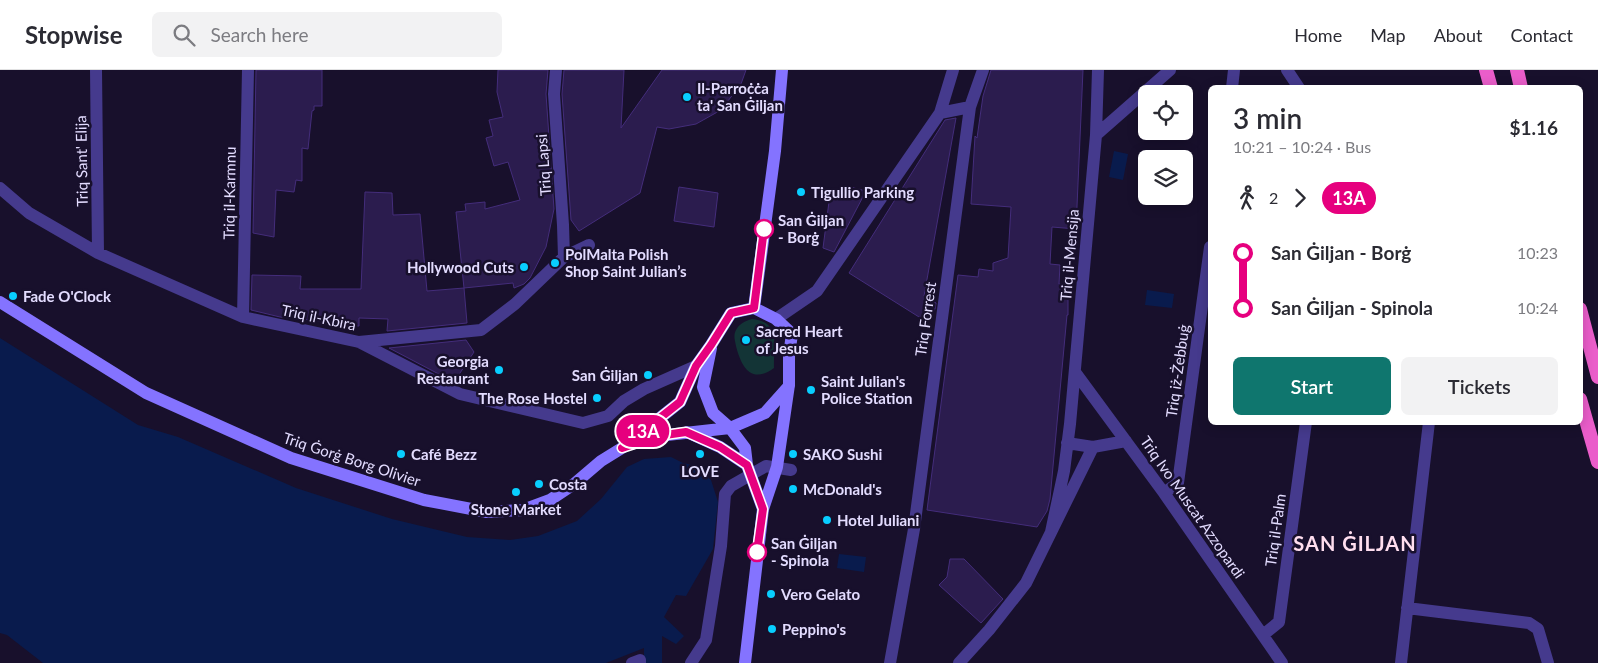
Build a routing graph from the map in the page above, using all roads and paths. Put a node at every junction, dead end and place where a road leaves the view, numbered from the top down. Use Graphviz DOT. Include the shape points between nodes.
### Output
graph roads {
  1 [pos="96,70"];
  2 [pos="248,70"];
  3 [pos="556,70"];
  4 [pos="782,70"];
  5 [pos="953,70"];
  6 [pos="983,70"];
  7 [pos="1098,70"];
  8 [pos="1170,70"];
  9 [pos="1234,70"];
  10 [pos="1287,70"];
  11 [pos="1486,70"];
  12 [pos="1517,70"];
  13 [pos="1232,85"];
  14 [pos="1297,85"];
  15 [pos="1490,85"];
  16 [pos="1520,85"];
  17 [pos="970,107"];
  18 [pos="940,113"];
  19 [pos="1096,136"];
  20 [pos="0,188"];
  21 [pos="590,245"];
  22 [pos="98,252"];
  23 [pos="564,257"];
  24 [pos="1208,262"];
  25 [pos="0,302"];
  26 [pos="754,308"];
  27 [pos="243,317"];
  28 [pos="776,319"];
  29 [pos="1583,321"];
  30 [pos="359,342"];
  31 [pos="711,345"];
  32 [pos="696,366"];
  33 [pos="1075,372"];
  34 [pos="1598,378"];
  35 [pos="789,385"];
  36 [pos="1583,409"];
  37 [pos="1306,425"];
  38 [pos="1429,425"];
  39 [pos="730,428"];
  40 [pos="686,432"];
  41 [pos="1126,441"];
  42 [pos="1067,443"];
  43 [pos="1093,447"];
  44 [pos="622,448"];
  45 [pos="1598,462"];
  46 [pos="777,467"];
  47 [pos="749,469"];
  48 [pos="791,470"];
  49 [pos="1164,492"];
  50 [pos="763,509"];
  51 [pos="1052,532"];
  52 [pos="1408,608"];
  53 [pos="1263,635"];
  54 [pos="632,663"];
  55 [pos="640,663"];
  56 [pos="690,663"];
  57 [pos="745,663"];
  58 [pos="890,663"];
  59 [pos="959,663"];
  60 [pos="1282,663"];
  61 [pos="1401,663"];
  62 [pos="1548,663"];
  1 -- 22 [label="street, Triq Sant' Elija"];
  2 -- 27 [label="street, Triq il-Karmnu"];
  3 -- 23 [label="street, Triq Lapsi" via="554,94"];
  4 -- 26 [label="main road" via="775,151"];
  5 -- 18 [label="street"];
  6 -- 17 [label="street, Triq Forrest"];
  7 -- 19 [label="street, Triq il-Mensija"];
  8 -- 19 [label="street"];
  9 -- 13 [label="street"];
  10 -- 14 [label="street"];
  11 -- 15 [label="highway"];
  12 -- 16 [label="highway"];
  17 -- 18 [label="street"];
  17 -- 58 [label="street, Triq Forrest" via="914,529"];
  18 -- 28 [label="street" via="817,291"];
  19 -- 33 [label="street, Triq il-Mensija"];
  20 -- 22 [label="street, Triq il-Kbira" via="30,213"];
  21 -- 23 [label="street"];
  22 -- 27 [label="street, Triq il-Kbira"];
  23 -- 30 [label="street" via="515,304 481,330"];
  24 -- 49 [label="street, Triq iż-Żebbuġ" via="1178,483"];
  25 -- 44 [label="main road, Triq Ġorġ Borg Olivier" via="146,393 291,458 424,500 488,512 522,510 550,500"];
  26 -- 28 [label="main road"];
  26 -- 31 [label="main road" via="731,313"];
  27 -- 30 [label="street, Triq il-Kbira"];
  28 -- 35 [label="main road" via="792,334"];
  29 -- 34 [label="highway"];
  30 -- 32 [label="street, Triq il-Kbira" via="460,394 583,423 608,416 644,389"];
  31 -- 32 [label="main road"];
  31 -- 39 [label="main road" via="704,388 713,413"];
  32 -- 44 [label="main road" via="680,402"];
  33 -- 41 [label="street, Triq Ivo Muscat Azzopardi"];
  33 -- 42 [label="street, Triq il-Mensija"];
  35 -- 39 [label="main road" via="766,413"];
  35 -- 46 [label="main road"];
  36 -- 45 [label="highway"];
  37 -- 53 [label="street, Triq il-Palm" via="1279,622"];
  38 -- 52 [label="street"];
  39 -- 40 [label="main road"];
  39 -- 47 [label="main road" via="745,448"];
  40 -- 44 [label="main road" via="658,436"];
  40 -- 47 [label="main road" via="720,447"];
  41 -- 43 [label="street"];
  41 -- 49 [label="street, Triq Ivo Muscat Azzopardi"];
  42 -- 43 [label="street"];
  42 -- 51 [label="street, Triq il-Mensija"];
  43 -- 51 [label="street, Triq il-Mensija"];
  46 -- 47 [label="street"];
  46 -- 48 [label="street"];
  46 -- 50 [label="main road"];
  47 -- 50 [label="main road"];
  47 -- 56 [label="street" via="725,494 721,546 706,640"];
  49 -- 53 [label="street, Triq Ivo Muscat Azzopardi"];
  50 -- 57 [label="main road"];
  51 -- 59 [label="street, Triq il-Mensija" via="1026,583"];
  52 -- 61 [label="street"];
  52 -- 62 [label="street" via="1529,623 1538,629"];
  53 -- 60 [label="street, Triq Ivo Muscat Azzopardi"];
  54 -- 55 [label="street" via="640,660"];
}
